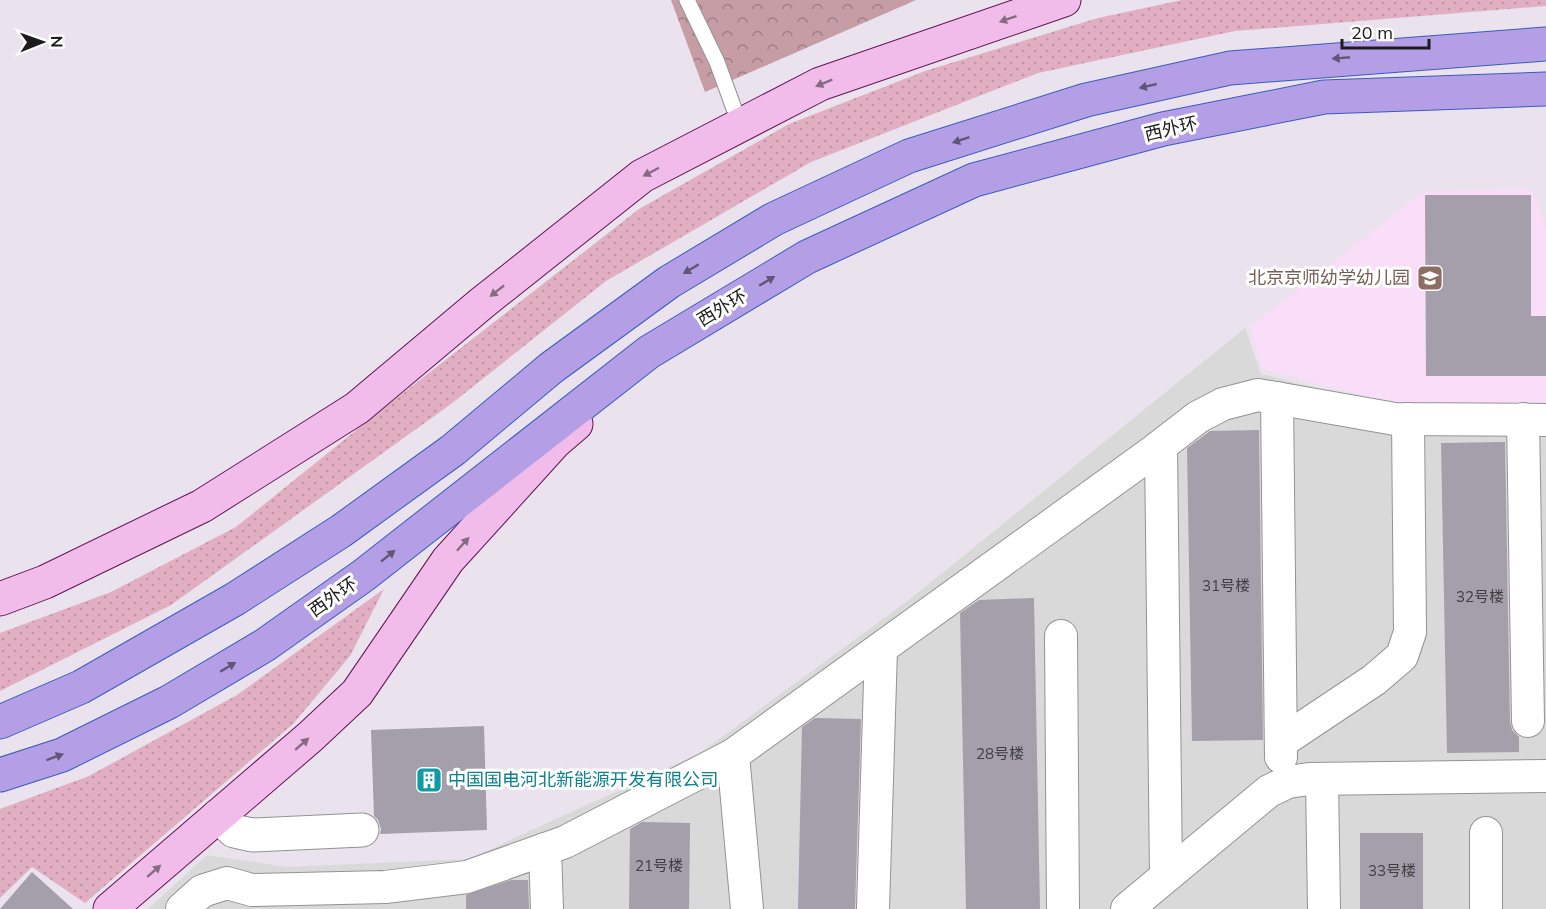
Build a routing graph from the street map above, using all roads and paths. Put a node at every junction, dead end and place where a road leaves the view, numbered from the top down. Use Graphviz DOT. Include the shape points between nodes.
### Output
graph roads {
  1 [pos="687,0"];
  2 [pos="1064,0"];
  3 [pos="1546,44"];
  4 [pos="1546,89"];
  5 [pos="740,126"];
  6 [pos="670,340"];
  7 [pos="1277,398"];
  8 [pos="1408,419"];
  9 [pos="1534,419"];
  10 [pos="1161,446"];
  11 [pos="0,599"];
  12 [pos="1061,636"];
  13 [pos="881,649"];
  14 [pos="1528,721"];
  15 [pos="0,722"];
  16 [pos="1281,742"];
  17 [pos="733,755"];
  18 [pos="0,775"];
  19 [pos="1546,776"];
  20 [pos="1322,779"];
  21 [pos="1281,785"];
  22 [pos="218,816"];
  23 [pos="362,830"];
  24 [pos="1486,832"];
  25 [pos="545,849"];
  26 [pos="1166,876"];
  27 [pos="310,899"];
  28 [pos="110,909"];
  29 [pos="182,909"];
  30 [pos="547,909"];
  31 [pos="747,909"];
  32 [pos="873,909"];
  33 [pos="1063,909"];
  34 [pos="1127,909"];
  35 [pos="1324,909"];
  36 [pos="1486,909"];
  1 -- 5 [label="lane" via="717,62"];
  2 -- 5 [label="main road, one-way" via="820,84"];
  3 -- 15 [label="highway, one-way" via="1230,68 1086,100 909,156 774,219 669,282 551,368 453,450 341,531 235,600 81,687"];
  6 -- 4 [label="highway, 西外环, one-way" via="807,257 974,180 1163,129 1324,97"];
  5 -- 11 [label="main road, one-way" via="642,176 357,408 202,506 45,582"];
  18 -- 6 [label="highway, 西外环, one-way" via="62,755 169,702 265,645 364,575 640,359"];
  22 -- 6 [label="main road, one-way" via="357,693 448,560 555,442"];
  7 -- 8 [label="street"];
  7 -- 10 [label="street" via="1258,395 1223,404 1198,417"];
  7 -- 16 [label="street"];
  8 -- 9 [label="street"];
  8 -- 16 [label="street" via="1410,632 1402,656 1374,680"];
  9 -- 14 [label="street"];
  10 -- 13 [label="street"];
  10 -- 26 [label="street"];
  12 -- 33 [label="street"];
  13 -- 17 [label="street"];
  13 -- 32 [label="street"];
  16 -- 21 [label="street"];
  17 -- 25 [label="street"];
  17 -- 31 [label="street"];
  19 -- 20 [label="street"];
  20 -- 21 [label="street"];
  20 -- 35 [label="street"];
  21 -- 26 [label="street"];
  22 -- 23 [label="street" via="234,831 252,836"];
  28 -- 22 [label="main road, one-way"];
  24 -- 36 [label="street"];
  25 -- 27 [label="street" via="467,877"];
  25 -- 30 [label="street"];
  26 -- 34 [label="street"];
  27 -- 29 [label="street" via="227,883 201,891"];
}
